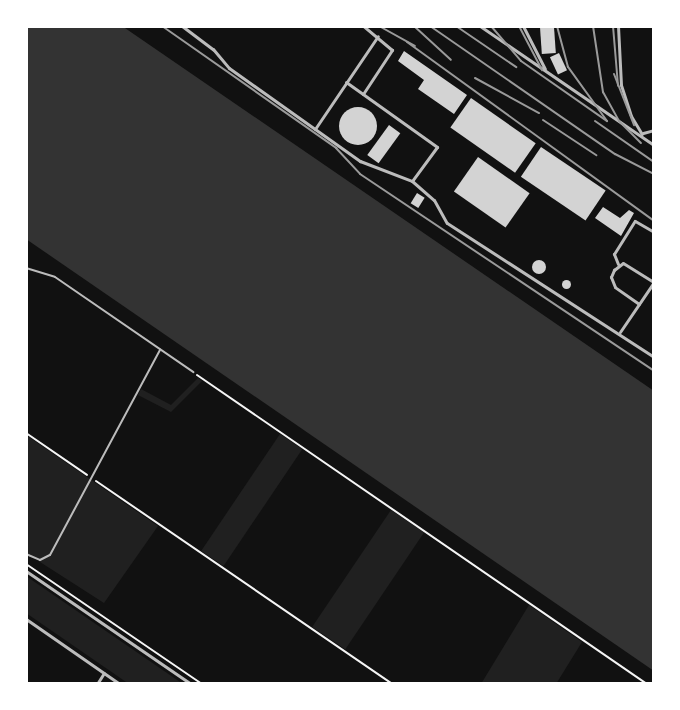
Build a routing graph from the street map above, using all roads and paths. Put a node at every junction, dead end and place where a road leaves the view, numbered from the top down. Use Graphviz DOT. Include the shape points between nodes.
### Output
graph roads {
  1 [pos="182,26"];
  2 [pos="363,26"];
  3 [pos="480,26"];
  4 [pos="523,26"];
  5 [pos="618,26"];
  6 [pos="378,36"];
  7 [pos="547,72"];
  8 [pos="346,82"];
  9 [pos="363,94"];
  10 [pos="315,129"];
  11 [pos="654,130"];
  12 [pos="642,135"];
  13 [pos="654,145"];
  14 [pos="412,181"];
  15 [pos="654,232"];
  16 [pos="618,265"];
  17 [pos="26,268"];
  18 [pos="654,282"];
  19 [pos="652,290"];
  20 [pos="639,304"];
  21 [pos="619,333"];
  22 [pos="160,350"];
  23 [pos="654,357"];
  24 [pos="193,372"];
  25 [pos="26,433"];
  26 [pos="91,478"];
  27 [pos="26,554"];
  28 [pos="26,564"];
  29 [pos="26,571"];
  30 [pos="26,619"];
  31 [pos="104,673"];
  32 [pos="97,684"];
  33 [pos="120,684"];
  34 [pos="191,684"];
  35 [pos="202,684"];
  36 [pos="392,684"];
  37 [pos="647,684"];
  1 -- 10 [label="street" via="229,68"];
  2 -- 6 [label="street"];
  3 -- 7 [label="street"];
  4 -- 7 [label="street"];
  5 -- 12 [label="street" via="621,85"];
  6 -- 8 [label="street"];
  6 -- 9 [label="street" via="392,50"];
  7 -- 12 [label="street"];
  8 -- 9 [label="street"];
  8 -- 10 [label="street"];
  9 -- 14 [label="street" via="437,147"];
  10 -- 14 [label="street" via="360,161"];
  11 -- 12 [label="street"];
  12 -- 13 [label="street"];
  14 -- 21 [label="street" via="434,200 447,223"];
  15 -- 16 [label="street" via="635,221 614,254"];
  16 -- 18 [label="street" via="629,264"];
  16 -- 20 [label="street" via="612,282"];
  17 -- 22 [label="lane" via="55,277"];
  18 -- 19 [label="street"];
  19 -- 20 [label="street"];
  20 -- 21 [label="street"];
  21 -- 23 [label="street"];
  22 -- 24 [label="lane"];
  22 -- 26 [label="lane"];
  24 -- 37 [label="path"];
  25 -- 26 [label="path"];
  26 -- 27 [label="lane" via="50,555 40,560"];
  26 -- 36 [label="path"];
  28 -- 35 [label="path"];
  29 -- 34 [label="street"];
  30 -- 31 [label="street"];
  31 -- 32 [label="street"];
  31 -- 33 [label="street"];
}
